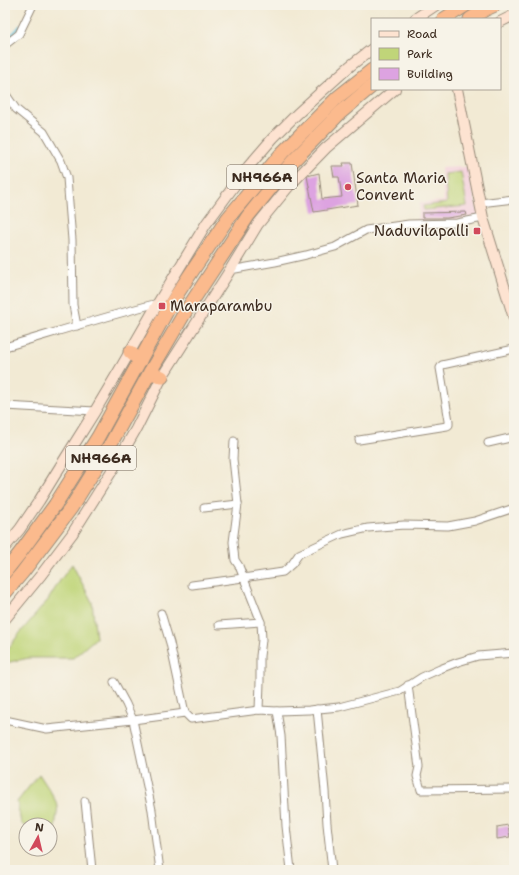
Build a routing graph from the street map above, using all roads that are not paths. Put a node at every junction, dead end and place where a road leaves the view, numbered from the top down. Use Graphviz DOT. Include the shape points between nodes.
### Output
graph roads {
  1 [pos="33,5"];
  2 [pos="436,5"];
  3 [pos="441,5"];
  4 [pos="466,5"];
  5 [pos="495,5"];
  6 [pos="514,15"];
  7 [pos="416,18"];
  8 [pos="444,18"];
  9 [pos="446,18"];
  10 [pos="472,18"];
  11 [pos="501,22"];
  12 [pos="5,45"];
  13 [pos="371,50"];
  14 [pos="371,71"];
  15 [pos="371,87"];
  16 [pos="395,90"];
  17 [pos="457,90"];
  18 [pos="5,93"];
  19 [pos="514,199"];
  20 [pos="480,204"];
  21 [pos="483,218"];
  22 [pos="230,270"];
  23 [pos="186,281"];
  24 [pos="200,289"];
  25 [pos="158,303"];
  26 [pos="514,318"];
  27 [pos="77,326"];
  28 [pos="5,347"];
  29 [pos="514,349"];
  30 [pos="130,352"];
  31 [pos="140,362"];
  32 [pos="150,372"];
  33 [pos="162,377"];
  34 [pos="5,406"];
  35 [pos="95,411"];
  36 [pos="98,437"];
  37 [pos="514,437"];
  38 [pos="359,440"];
  39 [pos="234,441"];
  40 [pos="488,443"];
  41 [pos="110,445"];
  42 [pos="238,504"];
  43 [pos="204,508"];
  44 [pos="514,508"];
  45 [pos="5,547"];
  46 [pos="5,572"];
  47 [pos="244,578"];
  48 [pos="192,585"];
  49 [pos="5,593"];
  50 [pos="161,613"];
  51 [pos="5,619"];
  52 [pos="261,622"];
  53 [pos="219,625"];
  54 [pos="514,654"];
  55 [pos="114,682"];
  56 [pos="408,686"];
  57 [pos="317,709"];
  58 [pos="259,710"];
  59 [pos="277,711"];
  60 [pos="185,713"];
  61 [pos="5,720"];
  62 [pos="133,720"];
  63 [pos="514,789"];
  64 [pos="85,802"];
  65 [pos="92,870"];
  66 [pos="160,870"];
  67 [pos="291,870"];
  68 [pos="332,870"];
  1 -- 12 [label="street" via="20,34"];
  2 -- 7 [label="street"];
  3 -- 8 [label="street"];
  4 -- 9 [label="highway"];
  5 -- 10 [label="highway"];
  6 -- 11 [label="street"];
  13 -- 25 [label="street" via="297,114 248,167 206,224"];
  14 -- 23 [label="highway, NH966A" via="338,97 282,153 228,218"];
  15 -- 24 [label="highway, NH966A" via="340,113 292,162 248,216"];
  16 -- 22 [label="street" via="326,148 289,186 258,224"];
  17 -- 20 [label="street"];
  18 -- 27 [label="street" via="16,109 44,132 61,160 68,178 73,304"];
  19 -- 20 [label="street"];
  20 -- 21 [label="street"];
  21 -- 22 [label="street" via="456,223 409,224 366,230 334,247"];
  21 -- 26 [label="street"];
  22 -- 33 [label="street"];
  23 -- 24 [label="highway"];
  23 -- 31 [label="highway, NH966A"];
  24 -- 32 [label="highway, NH966A"];
  25 -- 27 [label="street"];
  25 -- 30 [label="street"];
  27 -- 28 [label="street"];
  29 -- 38 [label="street" via="442,365 440,368 449,425"];
  30 -- 31 [label="highway"];
  30 -- 35 [label="street"];
  31 -- 36 [label="highway, NH966A"];
  32 -- 33 [label="highway"];
  32 -- 41 [label="highway, NH966A"];
  33 -- 51 [label="street" via="136,429 76,528"];
  34 -- 35 [label="street"];
  35 -- 45 [label="street" via="39,501"];
  36 -- 41 [label="highway"];
  36 -- 46 [label="highway, NH966A" via="55,505"];
  37 -- 40 [label="street"];
  39 -- 42 [label="street" via="233,459"];
  41 -- 49 [label="highway, NH966A" via="71,508"];
  42 -- 43 [label="street"];
  42 -- 47 [label="street" via="235,560"];
  44 -- 47 [label="street" via="475,521 448,526 404,525 368,528 342,534 299,554 283,572"];
  47 -- 48 [label="street"];
  47 -- 52 [label="street"];
  50 -- 60 [label="street"];
  52 -- 53 [label="street"];
  52 -- 58 [label="street"];
  54 -- 56 [label="street" via="478,656 440,669"];
  55 -- 62 [label="street"];
  56 -- 57 [label="street" via="400,691 339,707"];
  56 -- 63 [label="street" via="421,790"];
  57 -- 59 [label="street"];
  57 -- 68 [label="street"];
  58 -- 59 [label="street"];
  58 -- 60 [label="street" via="191,719"];
  59 -- 67 [label="street"];
  60 -- 62 [label="street"];
  61 -- 62 [label="street" via="47,729"];
  62 -- 66 [label="street" via="152,810"];
  64 -- 65 [label="street"];
}
